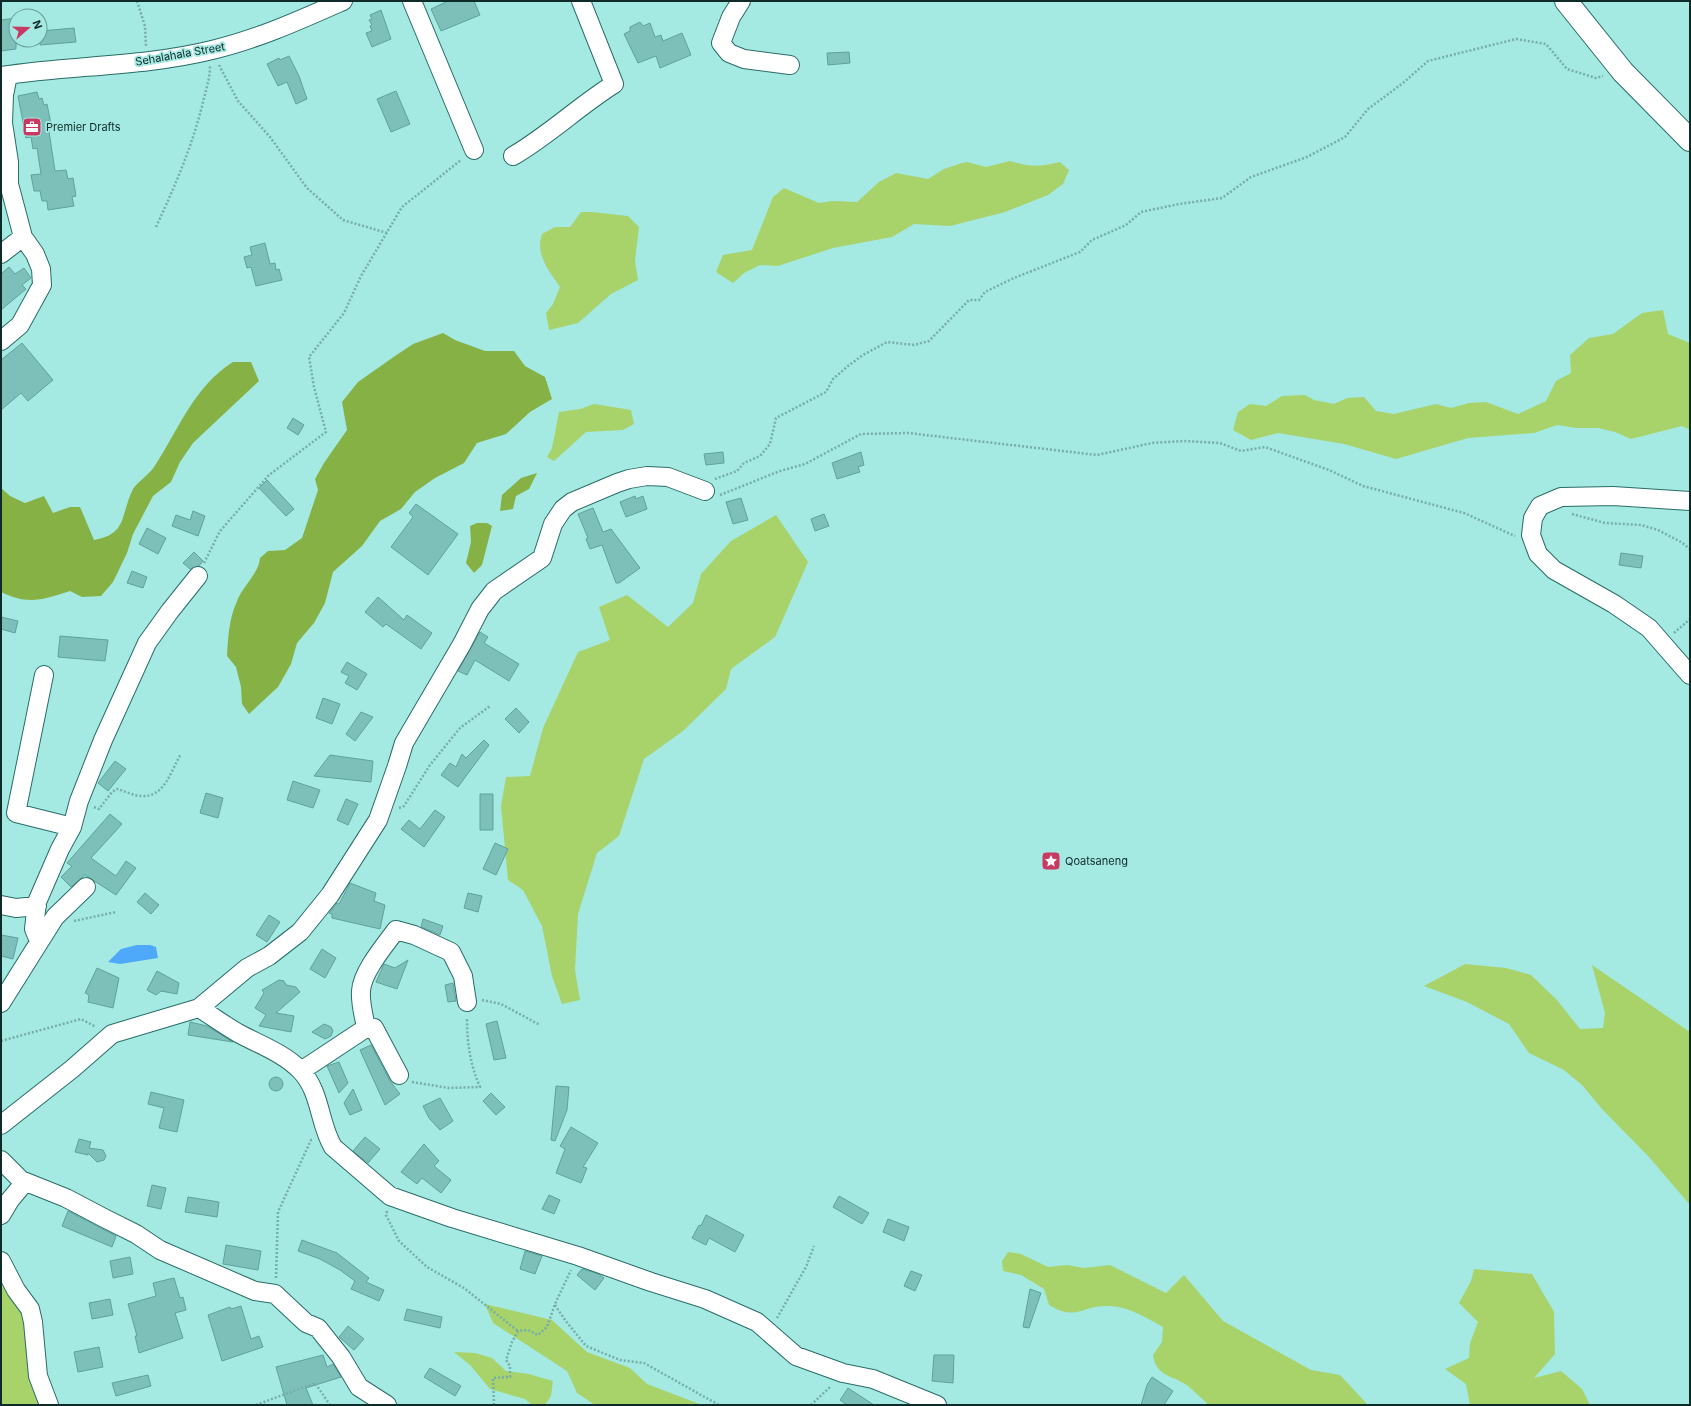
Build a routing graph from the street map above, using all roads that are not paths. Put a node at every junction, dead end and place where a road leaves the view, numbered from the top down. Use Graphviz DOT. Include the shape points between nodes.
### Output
graph roads {
  1 [pos="343,1"];
  2 [pos="412,1"];
  3 [pos="581,1"];
  4 [pos="741,1"];
  5 [pos="1566,1"];
  6 [pos="790,65"];
  7 [pos="5,76"];
  8 [pos="1690,140"];
  9 [pos="474,150"];
  10 [pos="513,156"];
  11 [pos="23,237"];
  12 [pos="1,254"];
  13 [pos="1,341"];
  14 [pos="705,490"];
  15 [pos="1690,501"];
  16 [pos="198,576"];
  17 [pos="1690,674"];
  18 [pos="44,675"];
  19 [pos="72,827"];
  20 [pos="86,887"];
  21 [pos="1,905"];
  22 [pos="37,906"];
  23 [pos="38,941"];
  24 [pos="1,1002"];
  25 [pos="467,1002"];
  26 [pos="199,1008"];
  27 [pos="366,1028"];
  28 [pos="301,1071"];
  29 [pos="399,1075"];
  30 [pos="1,1125"];
  31 [pos="1,1160"];
  32 [pos="25,1182"];
  33 [pos="1,1215"];
  34 [pos="1,1261"];
  35 [pos="49,1405"];
  36 [pos="387,1405"];
  37 [pos="936,1405"];
  1 -- 7 [label="street, Sehalahala Street" via="276,31 211,51 146,61"];
  2 -- 9 [label="street"];
  3 -- 10 [label="street" via="614,84"];
  4 -- 6 [label="street" via="731,17 721,43 729,53 744,59"];
  5 -- 8 [label="main road" via="1623,72"];
  7 -- 11 [label="street" via="2,123 9,162 9,184"];
  11 -- 12 [label="street"];
  11 -- 13 [label="street" via="35,254 41,269 42,285 20,325"];
  14 -- 26 [label="street" via="668,477 647,476 629,479 572,502 562,509 553,524 542,558 494,591 480,609 404,743 380,815 330,894 300,932 235,978"];
  15 -- 17 [label="street" via="1613,496 1561,497 1540,506 1533,518 1531,535 1538,554 1554,570 1649,628"];
  16 -- 19 [label="street" via="147,643 103,740 79,801"];
  18 -- 19 [label="street" via="16,813"];
  19 -- 22 [label="street"];
  20 -- 23 [label="street" via="55,917"];
  21 -- 22 [label="street" via="16,908"];
  22 -- 23 [label="street" via="34,929"];
  23 -- 24 [label="street"];
  25 -- 27 [label="street" via="463,976 451,952 414,935 396,930 365,977 361,991"];
  26 -- 28 [label="street" via="236,1032 277,1053"];
  26 -- 30 [label="street" via="112,1034"];
  27 -- 28 [label="street"];
  27 -- 29 [label="street" via="374,1028"];
  28 -- 37 [label="street" via="313,1091 321,1110 327,1137 334,1147 390,1196 705,1299 757,1322 796,1356 843,1373 873,1379"];
  31 -- 32 [label="street"];
  32 -- 33 [label="street"];
  32 -- 36 [label="street" via="66,1198 136,1234 160,1250 256,1291 275,1294 306,1323 318,1328 341,1357 359,1387"];
  34 -- 35 [label="street" via="16,1290 30,1309 38,1376"];
}
